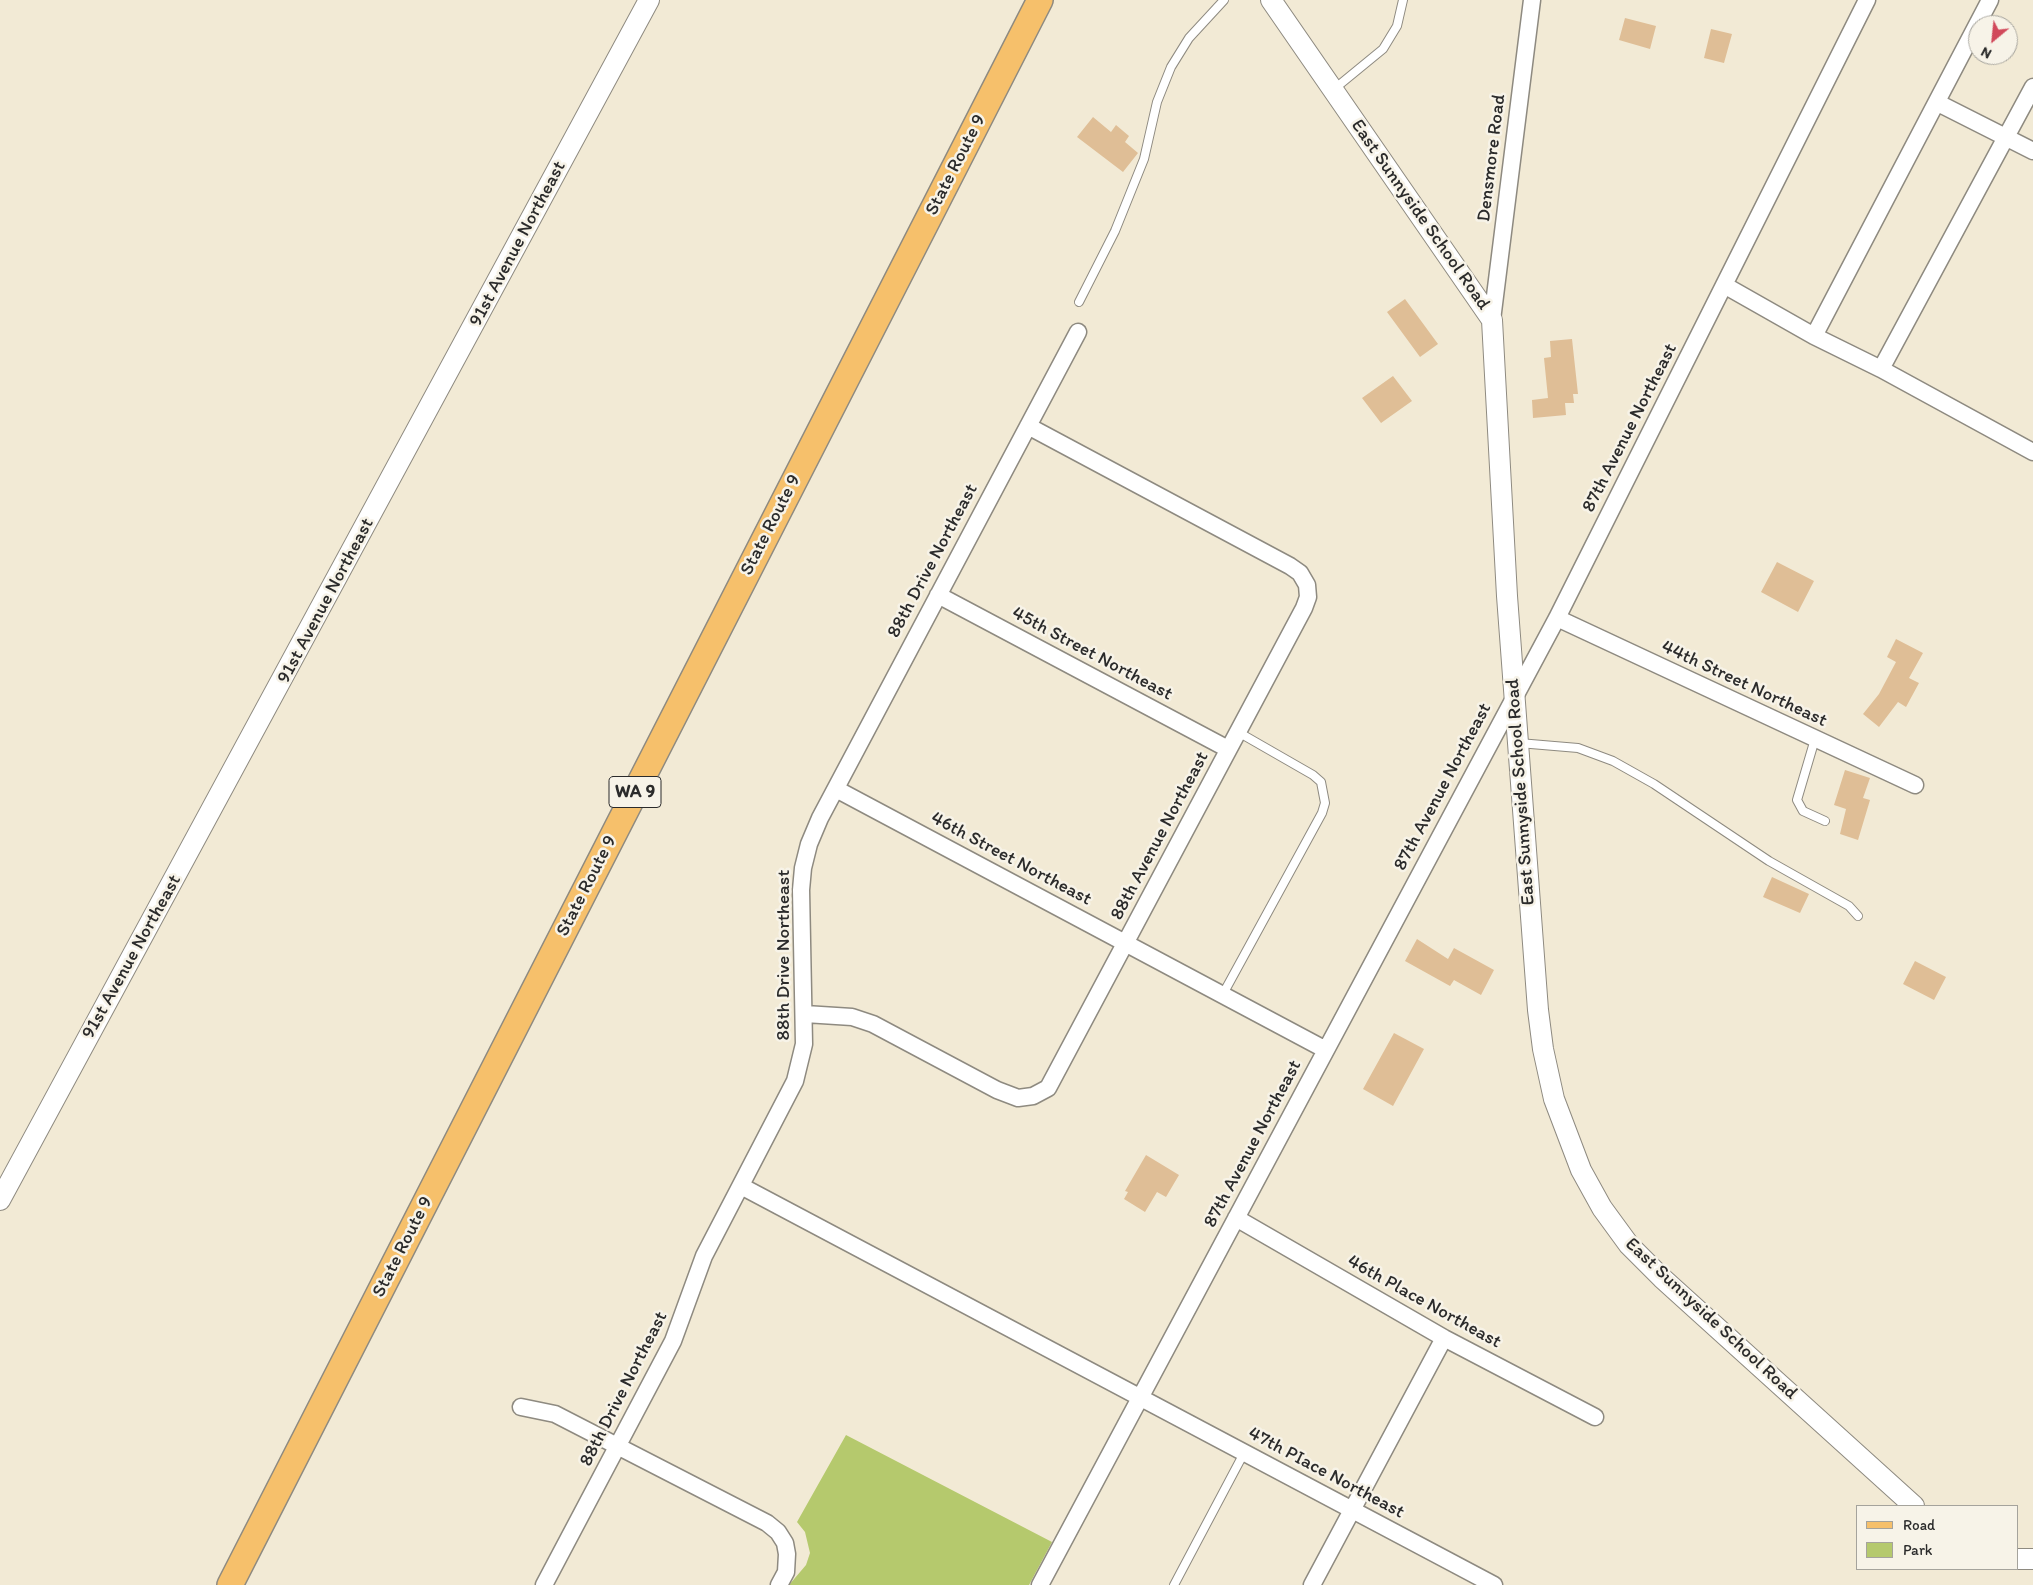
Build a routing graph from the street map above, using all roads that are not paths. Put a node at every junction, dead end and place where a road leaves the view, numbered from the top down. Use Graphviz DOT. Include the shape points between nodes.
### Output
graph roads {
  1 [pos="649,0"];
  2 [pos="1040,0"];
  3 [pos="1224,0"];
  4 [pos="1271,0"];
  5 [pos="1402,0"];
  6 [pos="1532,0"];
  7 [pos="1867,0"];
  8 [pos="1990,0"];
  9 [pos="2033,86"];
  10 [pos="1333,90"];
  11 [pos="1938,103"];
  12 [pos="2006,136"];
  13 [pos="2033,151"];
  14 [pos="1724,285"];
  15 [pos="1079,302"];
  16 [pos="1492,320"];
  17 [pos="1078,332"];
  18 [pos="1814,336"];
  19 [pos="1881,370"];
  20 [pos="1028,426"];
  21 [pos="2033,452"];
  22 [pos="938,595"];
  23 [pos="1557,618"];
  24 [pos="1514,696"];
  25 [pos="1237,731"];
  26 [pos="1815,739"];
  27 [pos="1517,742"];
  28 [pos="1228,749"];
  29 [pos="1915,786"];
  30 [pos="836,790"];
  31 [pos="1826,821"];
  32 [pos="1858,916"];
  33 [pos="1126,943"];
  34 [pos="1223,994"];
  35 [pos="805,1014"];
  36 [pos="1326,1050"];
  37 [pos="741,1186"];
  38 [pos="0,1200"];
  39 [pos="1236,1218"];
  40 [pos="1444,1338"];
  41 [pos="1139,1397"];
  42 [pos="521,1407"];
  43 [pos="1595,1416"];
  44 [pos="618,1446"];
  45 [pos="1244,1453"];
  46 [pos="1913,1505"];
  47 [pos="1352,1510"];
  48 [pos="2018,1559"];
  49 [pos="2033,1560"];
  50 [pos="230,1585"];
  51 [pos="544,1585"];
  52 [pos="779,1585"];
  53 [pos="1040,1585"];
  54 [pos="1174,1585"];
  55 [pos="1312,1585"];
  56 [pos="1494,1585"];
  1 -- 38 [label="street, 91st Avenue Northeast"];
  2 -- 50 [label="main road, State Route 9 / WA 9"];
  3 -- 15 [label="lane" via="1189,38 1171,67 1156,102 1144,159 1115,231"];
  4 -- 10 [label="street, East Sunnyside School Road"];
  5 -- 10 [label="lane" via="1397,26 1383,48"];
  6 -- 16 [label="street, Densmore Road"];
  7 -- 14 [label="street, 87th Avenue Northeast"];
  8 -- 11 [label="street"];
  9 -- 12 [label="street"];
  10 -- 16 [label="street, East Sunnyside School Road"];
  11 -- 12 [label="street"];
  11 -- 18 [label="street"];
  12 -- 13 [label="street"];
  12 -- 19 [label="street"];
  14 -- 18 [label="street"];
  14 -- 23 [label="street, 87th Avenue Northeast"];
  16 -- 24 [label="street, East Sunnyside School Road"];
  17 -- 20 [label="street, 88th Drive Northeast"];
  18 -- 19 [label="street"];
  19 -- 21 [label="street"];
  20 -- 22 [label="street, 88th Drive Northeast"];
  20 -- 25 [label="street, 88th Avenue Northeast" via="1300,573 1307,585 1308,597 1304,608"];
  22 -- 28 [label="street, 45th Street Northeast"];
  22 -- 30 [label="street, 88th Drive Northeast"];
  23 -- 24 [label="street, 87th Avenue Northeast"];
  23 -- 26 [label="street, 44th Street Northeast"];
  24 -- 27 [label="street, East Sunnyside School Road"];
  24 -- 36 [label="street, 87th Avenue Northeast"];
  25 -- 28 [label="street, 88th Avenue Northeast"];
  25 -- 34 [label="lane" via="1313,775 1321,782 1325,803"];
  26 -- 29 [label="street, 44th Street Northeast"];
  26 -- 31 [label="lane" via="1797,800 1803,810"];
  27 -- 32 [label="lane" via="1578,748 1613,761 1654,784 1769,861 1842,901"];
  27 -- 46 [label="street, East Sunnyside School Road" via="1543,1049 1554,1099 1581,1170 1602,1208 1629,1245"];
  28 -- 33 [label="street, 88th Avenue Northeast"];
  30 -- 33 [label="street, 46th Street Northeast"];
  30 -- 35 [label="street, 88th Drive Northeast" via="809,844 803,868"];
  33 -- 34 [label="street, 46th Street Northeast"];
  33 -- 35 [label="street, 88th Avenue Northeast" via="1048,1088 1033,1096 1018,1098 997,1090 873,1024 852,1018"];
  34 -- 36 [label="street, 46th Street Northeast"];
  35 -- 37 [label="street, 88th Drive Northeast" via="804,1044 795,1081"];
  36 -- 39 [label="street, 87th Avenue Northeast"];
  37 -- 41 [label="street, 47th PIace Northeast"];
  37 -- 44 [label="street, 88th Drive Northeast" via="704,1256 674,1341"];
  39 -- 40 [label="street, 46th Place Northeast"];
  39 -- 41 [label="street, 87th Avenue Northeast"];
  40 -- 43 [label="street, 46th Place Northeast"];
  40 -- 47 [label="street"];
  41 -- 45 [label="street, 47th PIace Northeast"];
  41 -- 53 [label="street, 87th Avenue Northeast"];
  42 -- 44 [label="street" via="555,1414"];
  44 -- 51 [label="street, 88th Drive Northeast"];
  44 -- 52 [label="street" via="767,1523 778,1532 787,1554 786,1572"];
  45 -- 47 [label="street, 47th PIace Northeast"];
  45 -- 54 [label="lane"];
  47 -- 55 [label="street"];
  47 -- 56 [label="street, 47th PIace Northeast"];
  48 -- 49 [label="street"];
}
